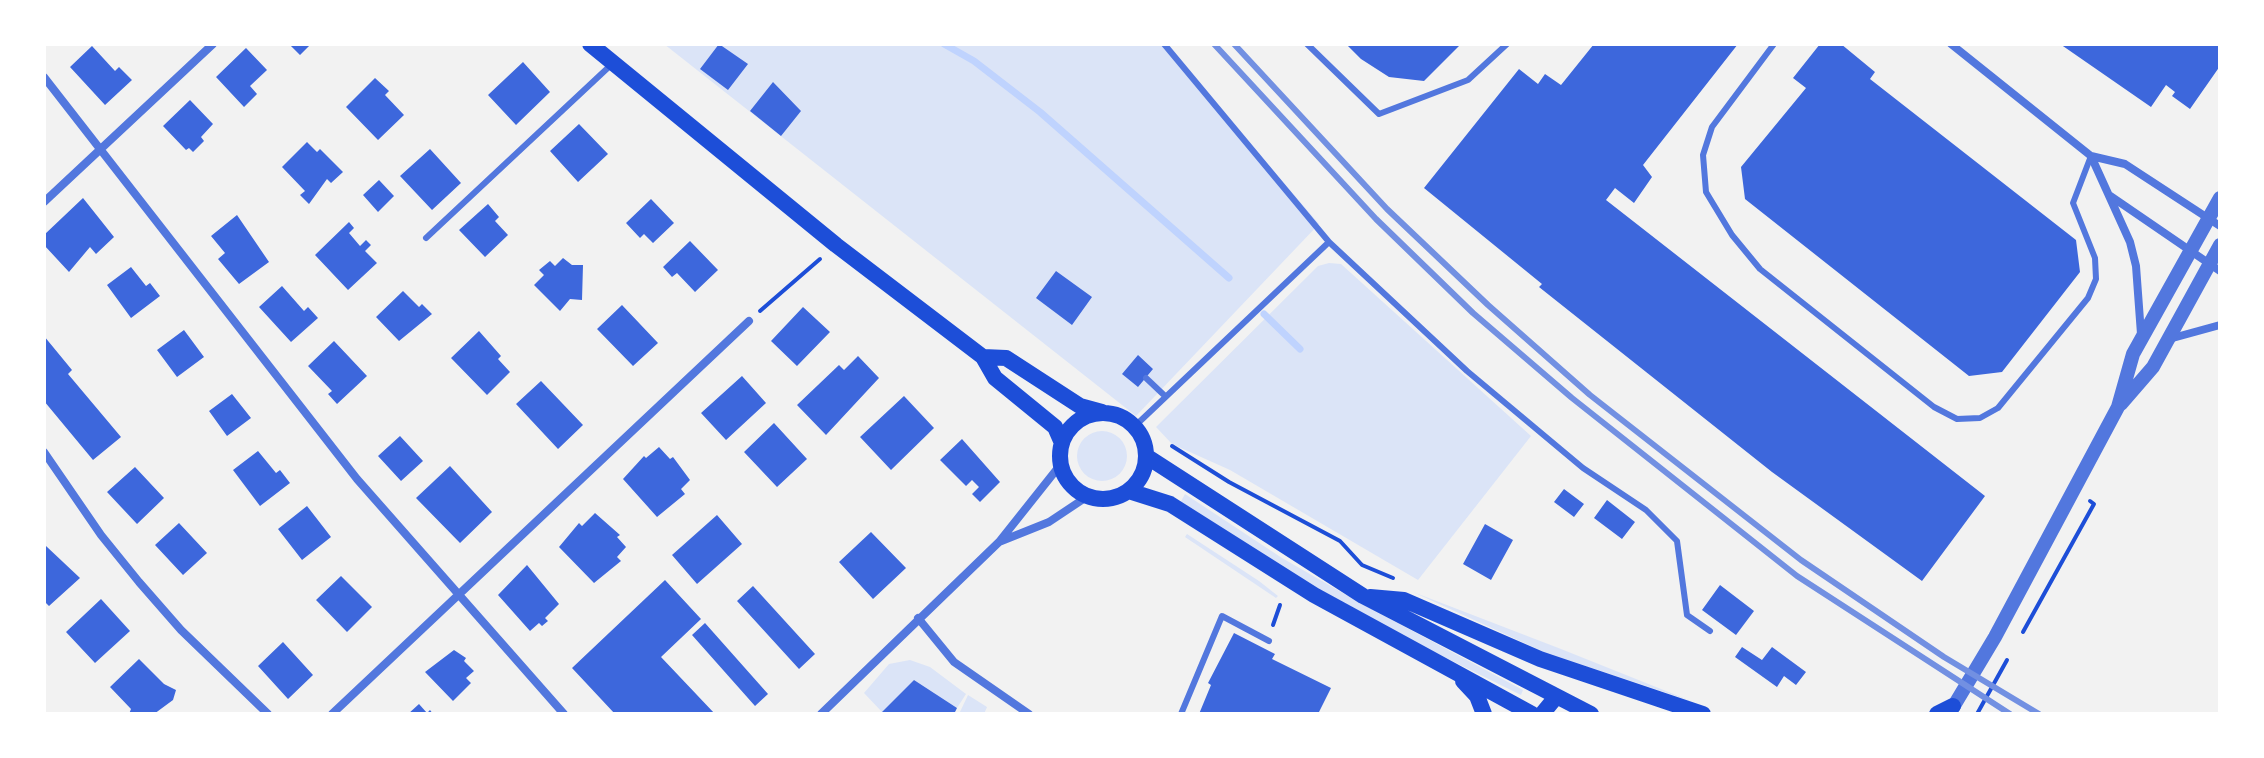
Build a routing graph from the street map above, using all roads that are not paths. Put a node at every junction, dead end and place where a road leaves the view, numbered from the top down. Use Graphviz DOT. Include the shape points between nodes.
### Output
graph roads {
  1 [pos="213,44"];
  2 [pos="590,44"];
  3 [pos="1164,44"];
  4 [pos="1307,44"];
  5 [pos="1507,44"];
  6 [pos="1774,44"];
  7 [pos="1951,44"];
  8 [pos="612,64"];
  9 [pos="44,77"];
  10 [pos="101,148"];
  11 [pos="2091,156"];
  12 [pos="2108,195"];
  13 [pos="2220,198"];
  14 [pos="44,202"];
  15 [pos="2214,222"];
  16 [pos="426,238"];
  17 [pos="1329,242"];
  18 [pos="2220,245"];
  19 [pos="2190,248"];
  20 [pos="2215,267"];
  21 [pos="749,321"];
  22 [pos="2220,325"];
  23 [pos="2142,338"];
  24 [pos="2168,339"];
  25 [pos="983,357"];
  26 [pos="1146,378"];
  27 [pos="1165,396"];
  28 [pos="2118,407"];
  29 [pos="1102,412"];
  30 [pos="1140,421"];
  31 [pos="1062,443"];
  32 [pos="44,452"];
  33 [pos="1146,456"];
  34 [pos="1061,464"];
  35 [pos="1129,491"];
  36 [pos="1088,496"];
  37 [pos="999,542"];
  38 [pos="458,596"];
  39 [pos="1363,596"];
  40 [pos="918,618"];
  41 [pos="1710,631"];
  42 [pos="1269,641"];
  43 [pos="1446,667"];
  44 [pos="1556,697"];
  45 [pos="1951,710"];
  46 [pos="1585,713"];
  47 [pos="268,714"];
  48 [pos="332,714"];
  49 [pos="564,714"];
  50 [pos="821,714"];
  51 [pos="1029,714"];
  52 [pos="1181,714"];
  53 [pos="1484,714"];
  54 [pos="1532,714"];
  55 [pos="1542,714"];
  56 [pos="1703,714"];
  57 [pos="1937,714"];
  1 -- 10 [label="street"];
  2 -- 8 [label="main road"];
  3 -- 17 [label="lane"];
  4 -- 5 [label="lane" via="1379,114 1468,80"];
  6 -- 11 [label="lane" via="1712,127 1703,155 1706,192 1760,269 1934,407 1957,419 1980,418 1998,408 2088,298 2096,279 2095,258 2073,203"];
  7 -- 11 [label="street"];
  8 -- 16 [label="lane"];
  8 -- 25 [label="main road"];
  9 -- 10 [label="street"];
  10 -- 14 [label="street"];
  10 -- 38 [label="street" via="357,479"];
  11 -- 12 [label="street"];
  11 -- 15 [label="street" via="2125,164"];
  12 -- 19 [label="street"];
  12 -- 23 [label="street" via="2136,266"];
  13 -- 15 [label="street"];
  15 -- 19 [label="street"];
  17 -- 27 [label="lane"];
  17 -- 41 [label="lane" via="1467,371 1583,468 1646,510 1677,541 1687,615"];
  18 -- 20 [label="street"];
  19 -- 20 [label="street"];
  19 -- 23 [label="street"];
  20 -- 24 [label="street"];
  21 -- 38 [label="street"];
  22 -- 24 [label="street"];
  23 -- 28 [label="street"];
  24 -- 28 [label="street" via="2153,367"];
  25 -- 29 [label="main road" via="1006,358 1073,402"];
  25 -- 31 [label="main road" via="995,378 1055,427"];
  26 -- 27 [label="lane"];
  27 -- 30 [label="lane"];
  28 -- 45 [label="street"];
  29 -- 30 [label="main road"];
  29 -- 31 [label="main road" via="1080,418"];
  30 -- 33 [label="main road"];
  31 -- 34 [label="main road"];
  32 -- 47 [label="street" via="139,582"];
  33 -- 35 [label="main road" via="1141,476"];
  33 -- 39 [label="main road"];
  34 -- 36 [label="main road" via="1068,481"];
  34 -- 37 [label="street"];
  35 -- 36 [label="main road" via="1112,498"];
  35 -- 43 [label="main road" via="1170,504 1314,595"];
  36 -- 37 [label="street" via="1049,522"];
  37 -- 40 [label="street"];
  38 -- 48 [label="street"];
  38 -- 49 [label="street"];
  39 -- 44 [label="main road"];
  39 -- 56 [label="main road" via="1404,600 1540,659"];
  40 -- 50 [label="street"];
  40 -- 51 [label="street" via="954,662"];
  42 -- 52 [label="lane" via="1222,616"];
  43 -- 53 [label="main road" via="1477,696"];
  43 -- 54 [label="main road"];
  44 -- 46 [label="main road"];
  44 -- 55 [label="main road"];
  45 -- 57 [label="main road"];
}
